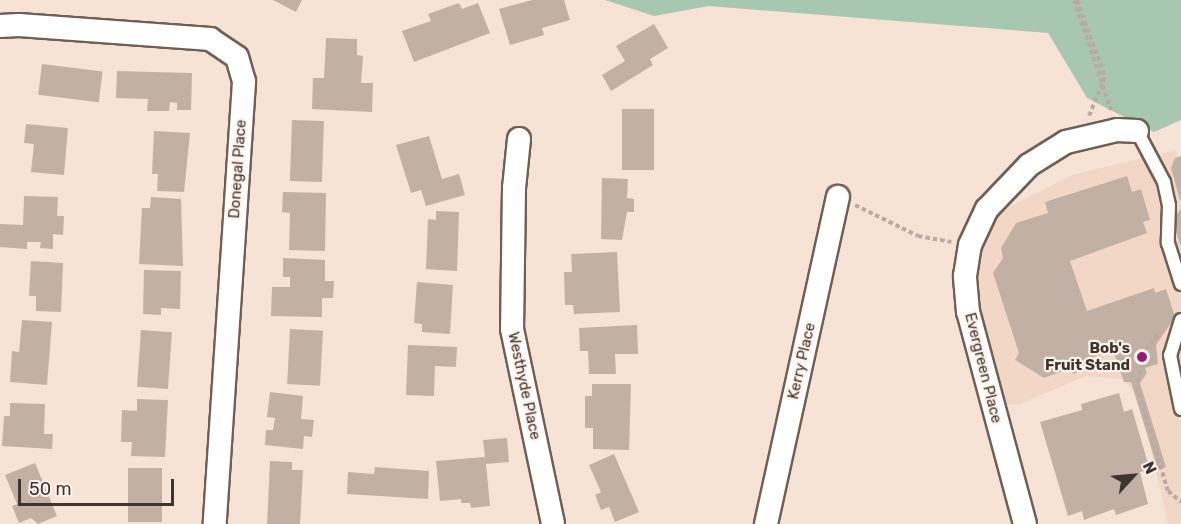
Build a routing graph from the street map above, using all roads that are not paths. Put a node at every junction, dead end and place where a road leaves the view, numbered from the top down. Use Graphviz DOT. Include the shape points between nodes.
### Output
graph roads {
  1 [pos="0,26"];
  2 [pos="1137,131"];
  3 [pos="519,139"];
  4 [pos="838,197"];
  5 [pos="1181,284"];
  6 [pos="1181,320"];
  7 [pos="1181,409"];
  8 [pos="215,524"];
  9 [pos="553,524"];
  10 [pos="766,524"];
  11 [pos="1025,524"];
  1 -- 8 [label="street, Donegal Place" via="210,39 237,57 244,82"];
  2 -- 5 [label="lane" via="1164,182 1169,205 1168,243"];
  2 -- 11 [label="street, Evergreen Place" via="1117,130 1066,142 1029,165 987,209 970,245 965,276 972,331"];
  3 -- 9 [label="street, Westhyde Place" via="514,188 512,330"];
  4 -- 10 [label="street, Kerry Place"];
  6 -- 7 [label="lane" via="1170,355"];
}
